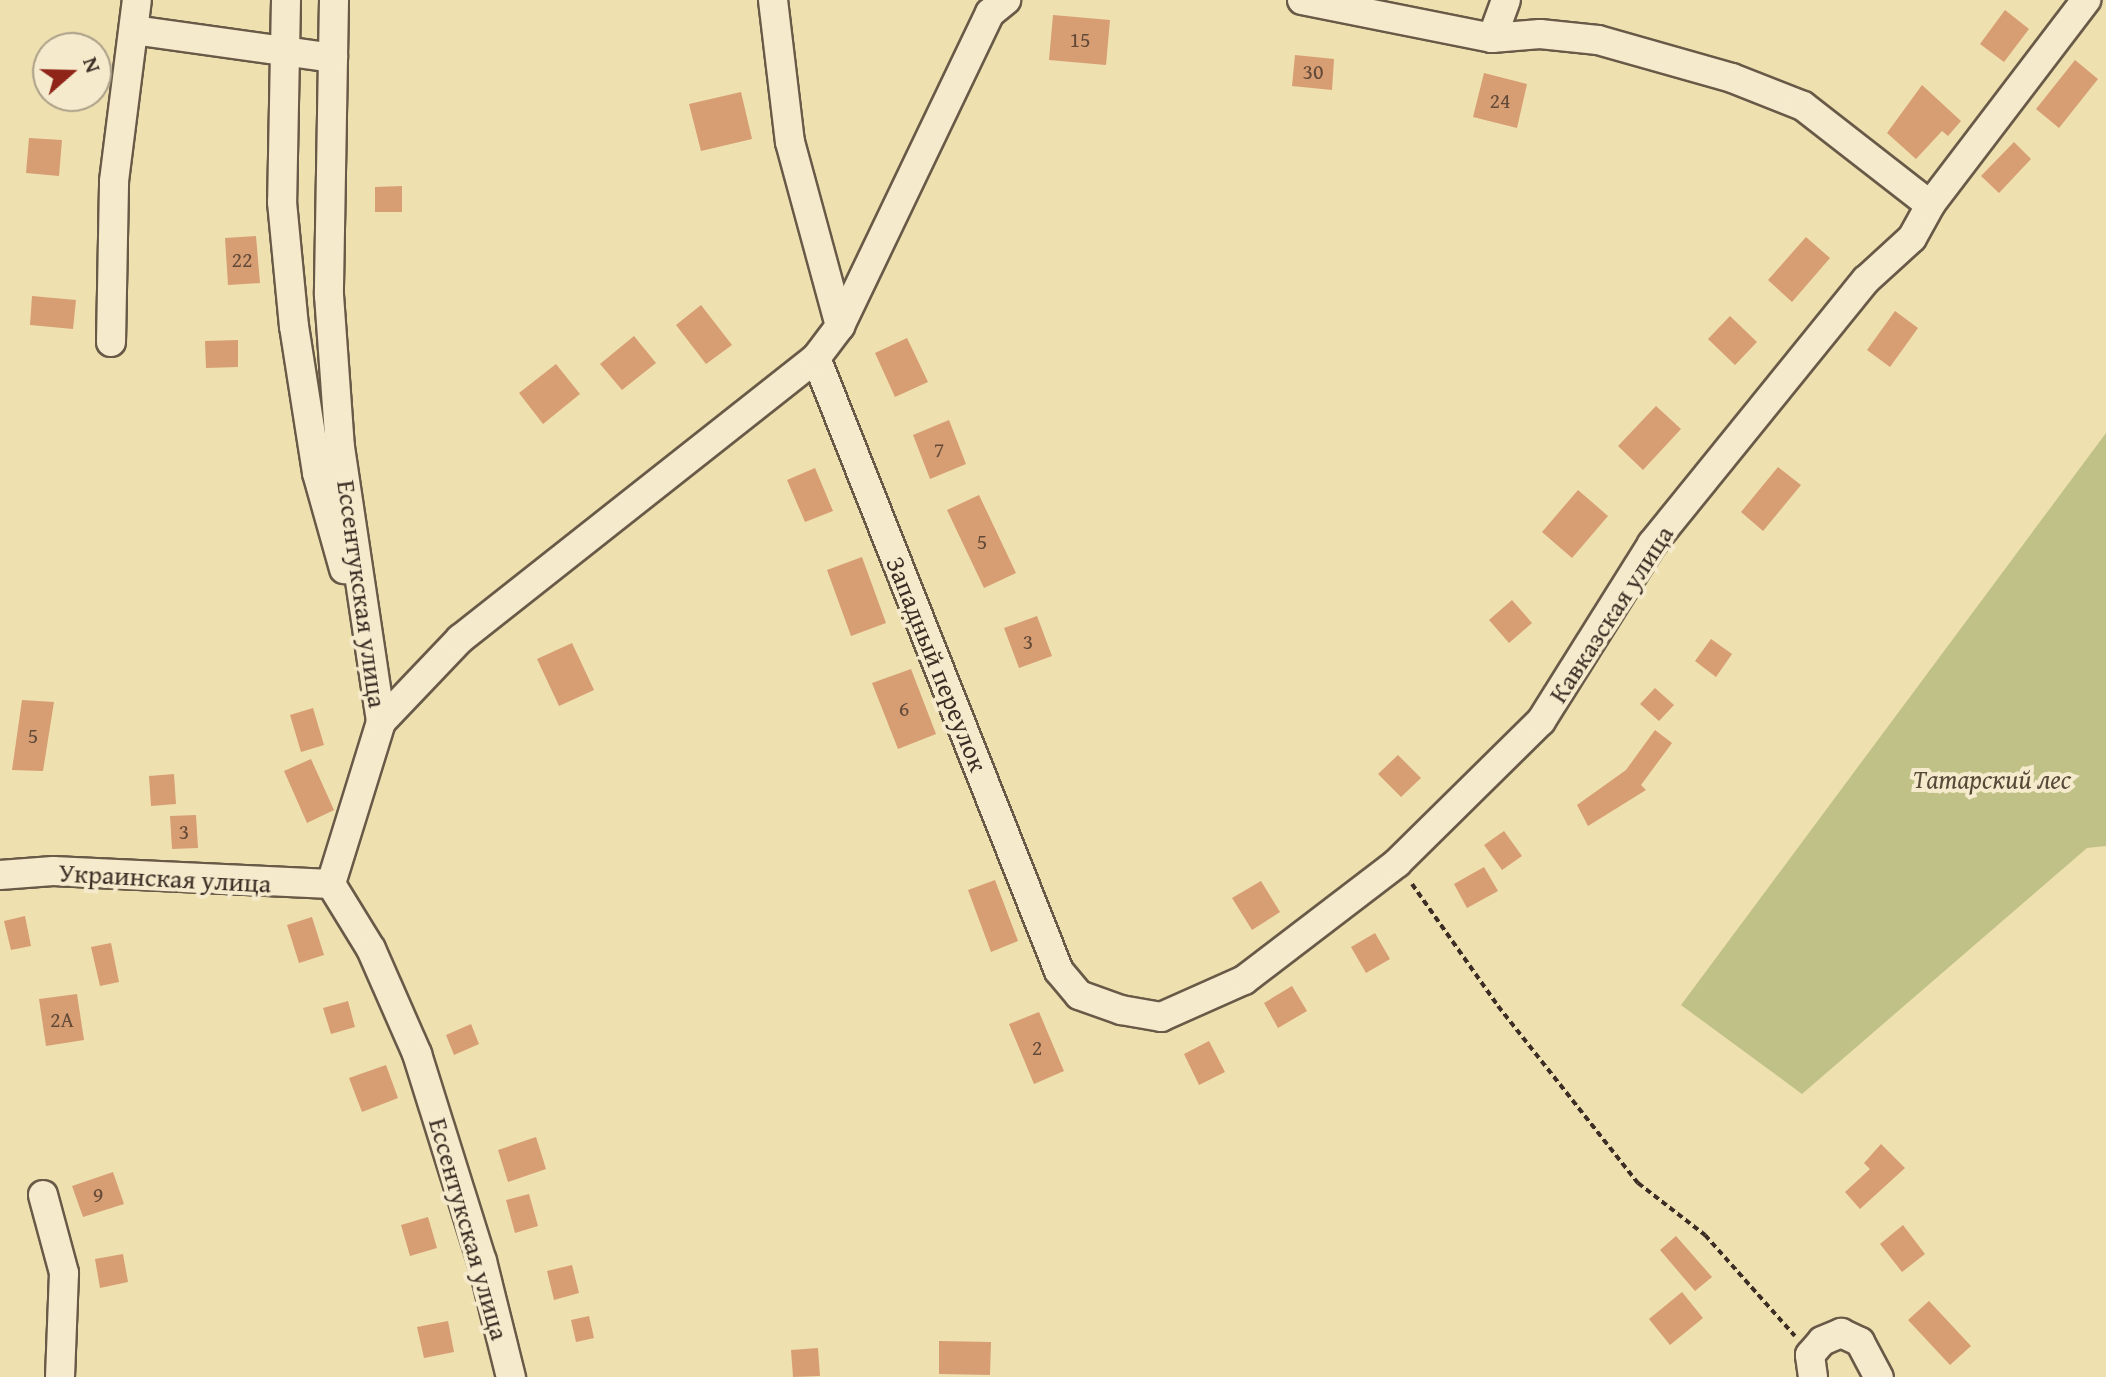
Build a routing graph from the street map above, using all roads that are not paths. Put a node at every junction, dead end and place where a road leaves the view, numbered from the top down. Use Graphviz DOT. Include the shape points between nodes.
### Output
graph roads {
  1 [pos="137,0"];
  2 [pos="286,0"];
  3 [pos="334,0"];
  4 [pos="773,0"];
  5 [pos="1302,0"];
  6 [pos="1506,0"];
  7 [pos="2086,0"];
  8 [pos="995,4"];
  9 [pos="134,30"];
  10 [pos="1492,38"];
  11 [pos="283,50"];
  12 [pos="333,58"];
  13 [pos="1930,205"];
  14 [pos="840,326"];
  15 [pos="111,342"];
  16 [pos="816,358"];
  17 [pos="372,656"];
  18 [pos="381,722"];
  19 [pos="0,875"];
  20 [pos="331,884"];
  21 [pos="1059,971"];
  22 [pos="43,1195"];
  23 [pos="1812,1366"];
  24 [pos="60,1377"];
  25 [pos="511,1377"];
  26 [pos="1879,1377"];
  1 -- 9 [label="street"];
  2 -- 11 [label="street"];
  3 -- 12 [label="street, Ессентукская улица"];
  4 -- 14 [label="street" via="790,142"];
  5 -- 10 [label="street"];
  6 -- 10 [label="street"];
  7 -- 13 [label="street, Кавказская улица"];
  8 -- 14 [label="street"];
  9 -- 11 [label="street"];
  9 -- 15 [label="street" via="114,181"];
  10 -- 13 [label="street" via="1540,34 1598,40 1732,78 1803,106"];
  11 -- 12 [label="street"];
  11 -- 17 [label="street" via="282,202 294,326 317,473 361,637"];
  12 -- 17 [label="street, Ессентукская улица" via="329,295 340,447"];
  13 -- 21 [label="street, Кавказская улица" via="1912,238 1866,280 1652,544 1541,721 1397,863 1244,980 1161,1017 1079,995"];
  14 -- 16 [label="street"];
  16 -- 18 [label="street" via="460,639"];
  16 -- 21 [label="street, Западный переулок"];
  17 -- 18 [label="street, Ессентукская улица"];
  18 -- 20 [label="street, Ессентукская улица"];
  19 -- 20 [label="street, Украинская улица" via="53,871"];
  20 -- 25 [label="street, Ессентукская улица" via="371,949 417,1054 482,1261"];
  22 -- 24 [label="street" via="64,1273"];
  23 -- 26 [label="street" via="1822,1341 1841,1333 1860,1342"];
}
